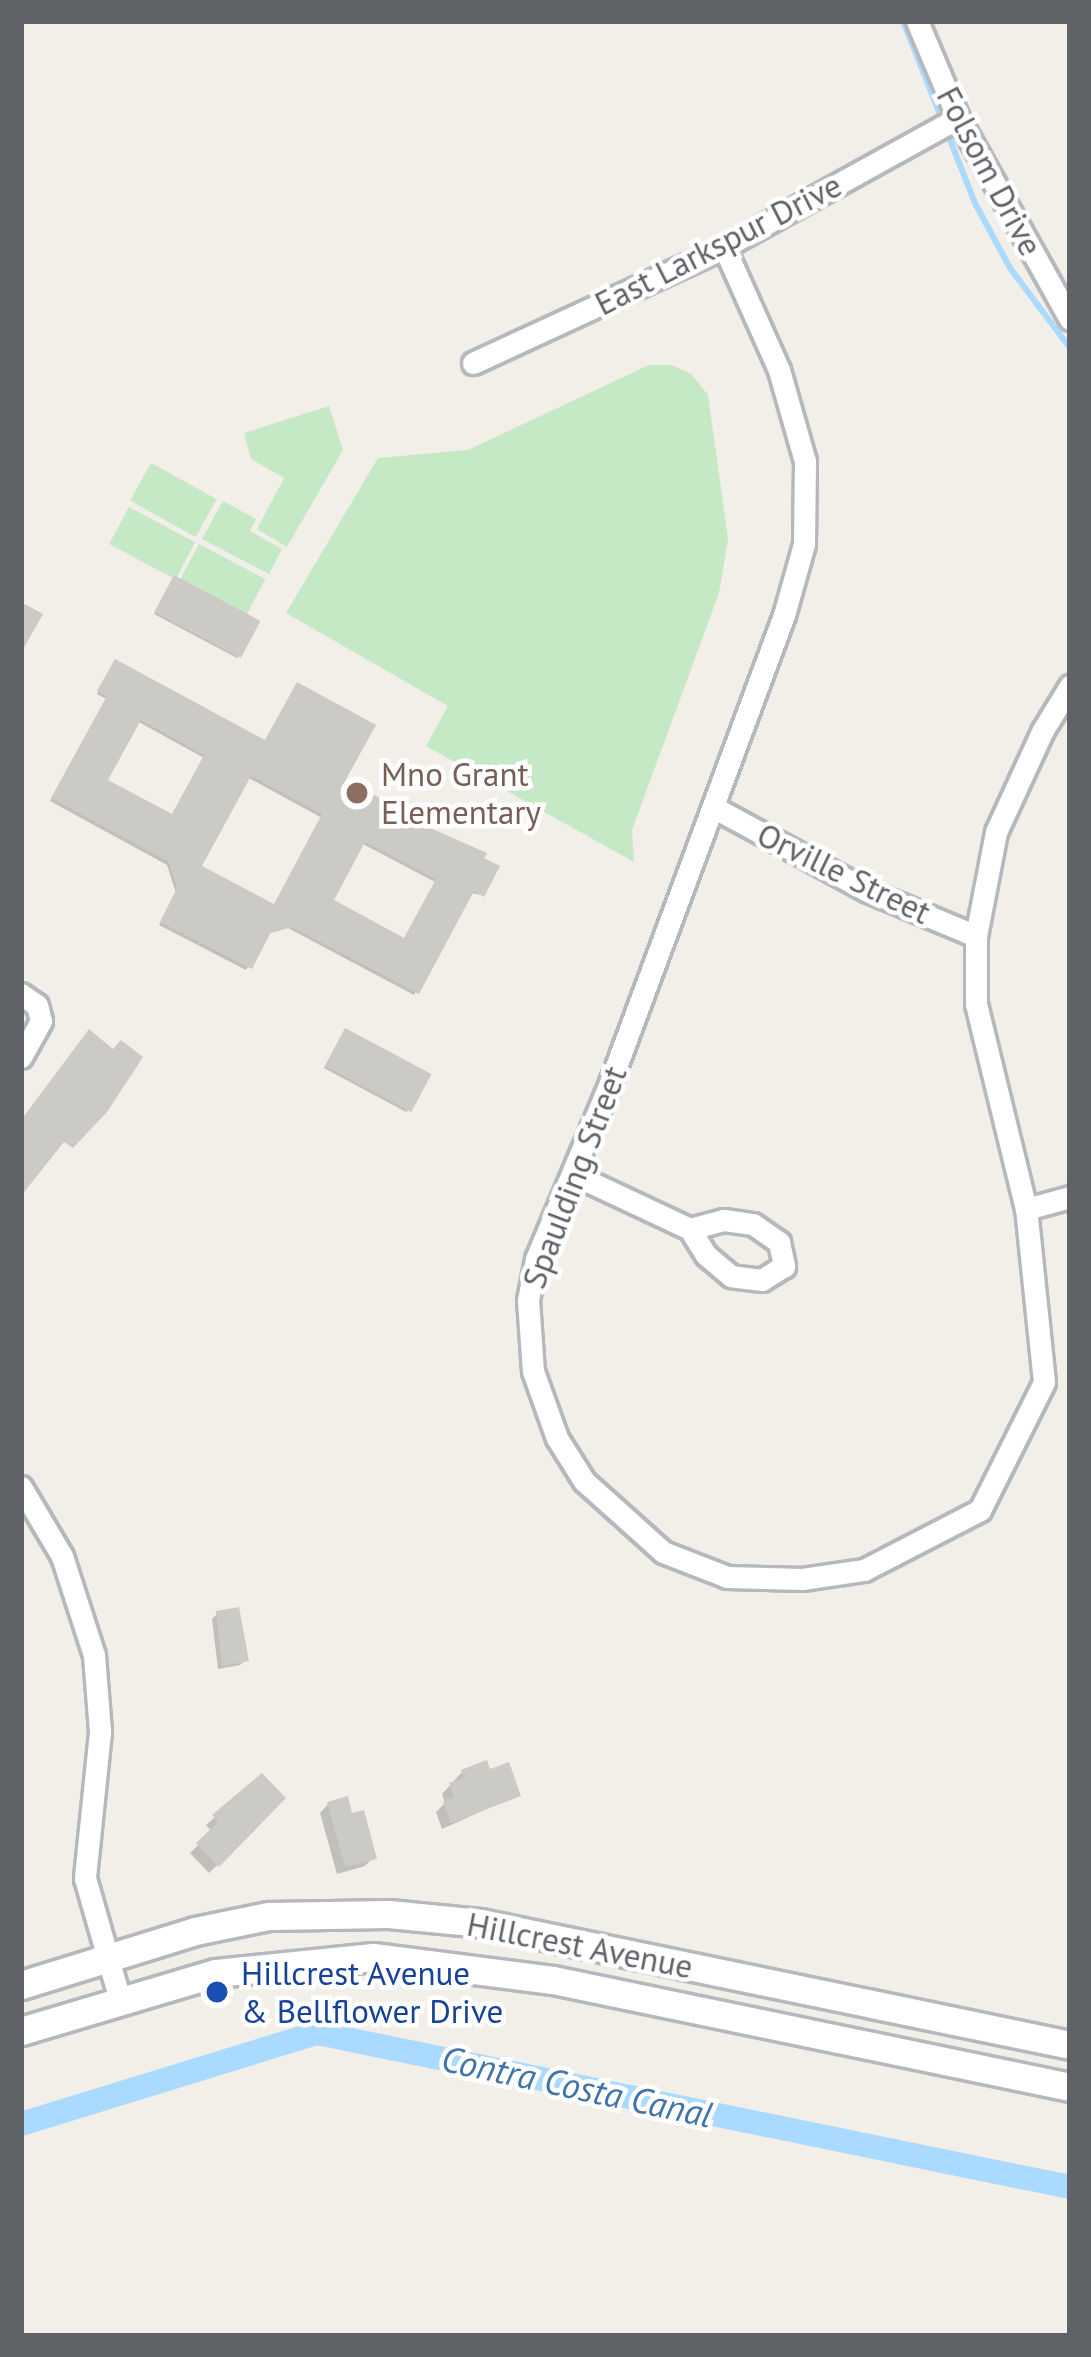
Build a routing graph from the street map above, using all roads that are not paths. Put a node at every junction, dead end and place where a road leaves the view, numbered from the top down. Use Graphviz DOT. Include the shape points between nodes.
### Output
graph roads {
  1 [pos="917,21"];
  2 [pos="958,118"];
  3 [pos="724,248"];
  4 [pos="1070,319"];
  5 [pos="473,363"];
  6 [pos="1070,686"];
  7 [pos="713,807"];
  8 [pos="976,936"];
  9 [pos="21,994"];
  10 [pos="21,1057"];
  11 [pos="575,1175"];
  12 [pos="1070,1198"];
  13 [pos="1025,1209"];
  14 [pos="690,1229"];
  15 [pos="21,1486"];
  16 [pos="106,1958"];
  17 [pos="21,1985"];
  18 [pos="120,2000"];
  19 [pos="21,2031"];
  20 [pos="1070,2045"];
  21 [pos="1070,2087"];
  1 -- 2 [label="street, Folsom Drive"];
  2 -- 3 [label="street, East Larkspur Drive"];
  2 -- 4 [label="street, Folsom Drive"];
  3 -- 5 [label="street, East Larkspur Drive"];
  3 -- 7 [label="street, Spaulding Street" via="779,370 805,461 804,544"];
  6 -- 8 [label="street, Spaulding Street" via="996,832"];
  7 -- 8 [label="street, Orville Street" via="866,890"];
  7 -- 11 [label="street, Spaulding Street"];
  8 -- 13 [label="street, Spaulding Street" via="976,1004"];
  9 -- 10 [label="street" via="38,1005 40,1021"];
  11 -- 13 [label="street, Spaulding Street" via="536,1259 528,1300 533,1371 557,1438 621,1519 663,1552 728,1577 864,1570 980,1510 1045,1382"];
  11 -- 14 [label="street"];
  12 -- 13 [label="street"];
  15 -- 16 [label="street" via="62,1556 94,1655 100,1732 83,1859"];
  16 -- 17 [label="main road, Hillcrest Avenue"];
  16 -- 18 [label="street"];
  16 -- 20 [label="main road, Hillcrest Avenue" via="269,1916 436,1917"];
  18 -- 19 [label="main road, Hillcrest Avenue"];
  18 -- 21 [label="main road, Hillcrest Avenue" via="249,1968 413,1961 553,1981"];
}
